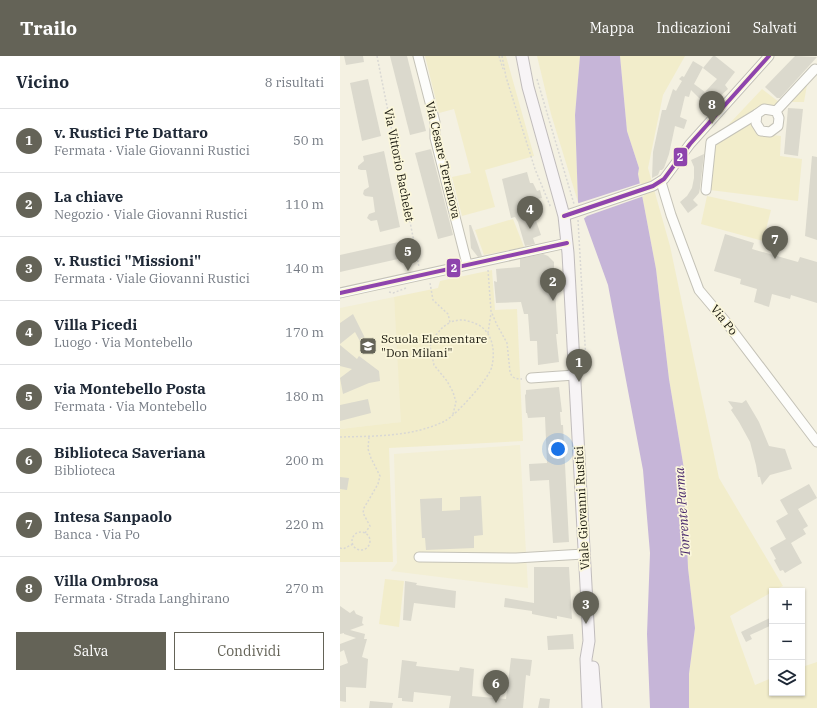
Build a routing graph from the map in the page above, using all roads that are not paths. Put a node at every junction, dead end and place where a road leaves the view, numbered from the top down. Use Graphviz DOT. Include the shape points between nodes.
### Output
graph roads {
  1 [pos="418,56"];
  2 [pos="522,56"];
  3 [pos="769,56"];
  4 [pos="815,69"];
  5 [pos="776,111"];
  6 [pos="757,114"];
  7 [pos="657,184"];
  8 [pos="706,190"];
  9 [pos="564,216"];
  10 [pos="567,243"];
  11 [pos="467,264"];
  12 [pos="340,293"];
  13 [pos="575,375"];
  14 [pos="531,378"];
  15 [pos="817,442"];
  16 [pos="584,554"];
  17 [pos="419,557"];
  18 [pos="588,641"];
  19 [pos="588,708"];
  20 [pos="596,708"];
  1 -- 11 [label="street, Via Cesare Terranova" via="435,122 435,138"];
  2 -- 9 [label="main road, Viale Giovanni Rustici" via="528,87"];
  3 -- 7 [label="street"];
  4 -- 5 [label="street"];
  5 -- 6 [label="street" via="764,110"];
  5 -- 6 [label="street" via="779,118 778,126 770,132 760,131 756,123"];
  6 -- 8 [label="street" via="711,142"];
  7 -- 9 [label="street"];
  7 -- 15 [label="street, Via Po" via="699,290"];
  9 -- 10 [label="main road, Viale Giovanni Rustici"];
  10 -- 11 [label="street"];
  10 -- 13 [label="main road, Viale Giovanni Rustici"];
  11 -- 12 [label="street" via="425,277"];
  13 -- 14 [label="street"];
  13 -- 16 [label="main road, Viale Giovanni Rustici"];
  16 -- 17 [label="street" via="516,558"];
  16 -- 18 [label="main road, Viale Giovanni Rustici"];
  18 -- 19 [label="main road, Viale Giovanni Rustici"];
  18 -- 20 [label="main road, Viale Giovanni Rustici" via="593,661"];
}
